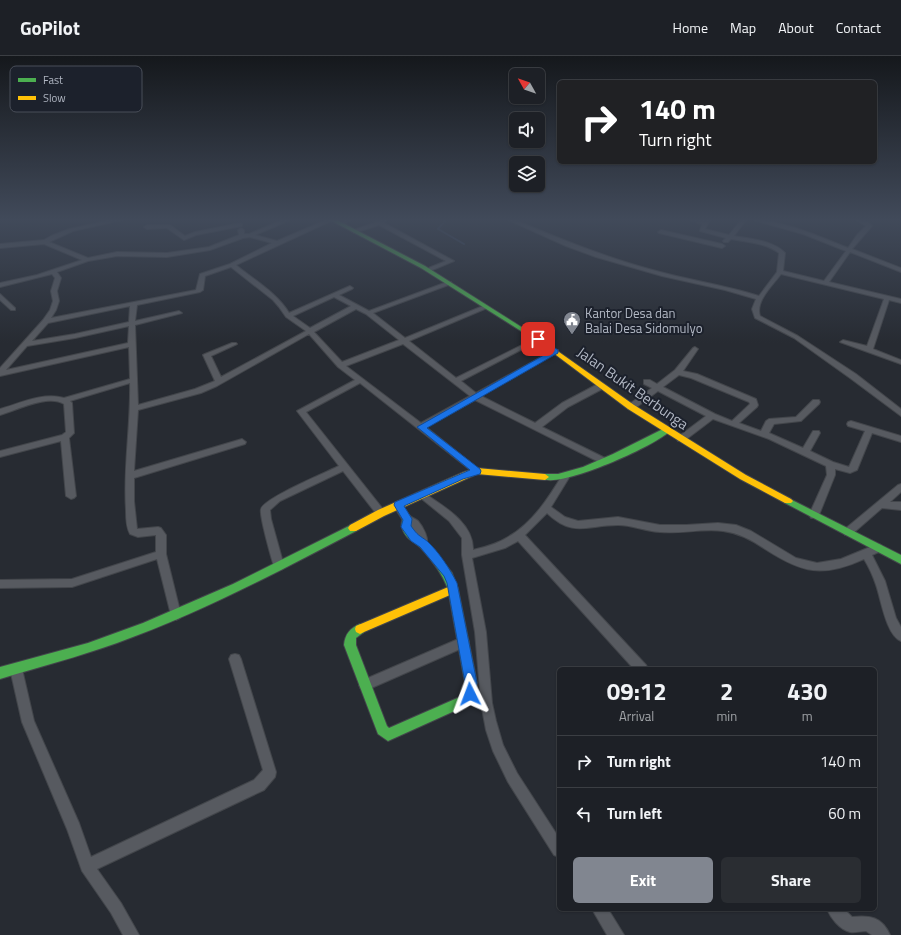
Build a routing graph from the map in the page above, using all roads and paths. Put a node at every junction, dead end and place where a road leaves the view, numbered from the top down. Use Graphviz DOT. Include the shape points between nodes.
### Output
graph roads {
  1 [pos="84,261"];
  2 [pos="240,261"];
  3 [pos="411,261"];
  4 [pos="449,261"];
  5 [pos="615,261"];
  6 [pos="781,261"];
  7 [pos="842,261"];
  8 [pos="878,261"];
  9 [pos="232,265"];
  10 [pos="428,270"];
  11 [pos="901,270"];
  12 [pos="53,271"];
  13 [pos="780,272"];
  14 [pos="826,282"];
  15 [pos="449,283"];
  16 [pos="0,285"];
  17 [pos="350,288"];
  18 [pos="334,295"];
  19 [pos="0,296"];
  20 [pos="760,298"];
  21 [pos="887,298"];
  22 [pos="901,301"];
  23 [pos="134,303"];
  24 [pos="356,306"];
  25 [pos="485,307"];
  26 [pos="13,309"];
  27 [pos="179,313"];
  28 [pos="368,313"];
  29 [pos="288,316"];
  30 [pos="46,321"];
  31 [pos="131,323"];
  32 [pos="310,331"];
  33 [pos="538,339"];
  34 [pos="404,341"];
  35 [pos="844,342"];
  36 [pos="24,344"];
  37 [pos="131,344"];
  38 [pos="234,344"];
  39 [pos="864,348"];
  40 [pos="695,349"];
  41 [pos="556,351"];
  42 [pos="901,362"];
  43 [pos="341,365"];
  44 [pos="678,372"];
  45 [pos="0,373"];
  46 [pos="134,380"];
  47 [pos="218,380"];
  48 [pos="360,380"];
  49 [pos="456,381"];
  50 [pos="648,382"];
  51 [pos="601,386"];
  52 [pos="658,388"];
  53 [pos="476,397"];
  54 [pos="65,400"];
  55 [pos="816,402"];
  56 [pos="631,407"];
  57 [pos="134,409"];
  58 [pos="0,412"];
  59 [pos="901,413"];
  60 [pos="712,416"];
  61 [pos="733,424"];
  62 [pos="851,424"];
  63 [pos="422,427"];
  64 [pos="536,428"];
  65 [pos="667,430"];
  66 [pos="869,430"];
  67 [pos="816,433"];
  68 [pos="764,434"];
  69 [pos="65,437"];
  70 [pos="681,439"];
  71 [pos="901,439"];
  72 [pos="242,442"];
  73 [pos="806,452"];
  74 [pos="0,454"];
  75 [pos="604,461"];
  76 [pos="830,464"];
  77 [pos="344,467"];
  78 [pos="477,471"];
  79 [pos="130,476"];
  80 [pos="566,476"];
  81 [pos="901,487"];
  82 [pos="421,495"];
  83 [pos="71,496"];
  84 [pos="398,505"];
  85 [pos="882,505"];
  86 [pos="901,506"];
  87 [pos="547,508"];
  88 [pos="381,513"];
  89 [pos="814,515"];
  90 [pos="848,532"];
  91 [pos="519,535"];
  92 [pos="878,548"];
  93 [pos="161,554"];
  94 [pos="866,554"];
  95 [pos="467,555"];
  96 [pos="901,560"];
  97 [pos="279,566"];
  98 [pos="0,584"];
  99 [pos="453,589"];
  100 [pos="176,616"];
  101 [pos="901,636"];
  102 [pos="462,642"];
  103 [pos="235,659"];
  104 [pos="640,667"];
  105 [pos="16,669"];
  106 [pos="0,673"];
  107 [pos="365,685"];
  108 [pos="557,847"];
  109 [pos="87,866"];
  110 [pos="600,911"];
  111 [pos="836,911"];
  112 [pos="131,935"];
  113 [pos="616,935"];
  114 [pos="882,935"];
  1 -- 12 [label="street"];
  2 -- 9 [label="street"];
  3 -- 10 [label="street, Jalan Bukit Berbunga"];
  4 -- 10 [label="street"];
  5 -- 20 [label="street"];
  6 -- 13 [label="street"];
  7 -- 14 [label="street"];
  8 -- 11 [label="street"];
  9 -- 23 [label="street" via="202,275 198,291"];
  9 -- 29 [label="street" via="276,299"];
  10 -- 15 [label="street, Jalan Bukit Berbunga"];
  12 -- 16 [label="street"];
  12 -- 30 [label="street" via="58,278 54,291 56,301"];
  13 -- 14 [label="street"];
  13 -- 20 [label="street"];
  14 -- 21 [label="street"];
  15 -- 25 [label="street, Jalan Bukit Berbunga"];
  15 -- 28 [label="street"];
  17 -- 18 [label="street"];
  18 -- 24 [label="street"];
  18 -- 29 [label="street"];
  19 -- 26 [label="street"];
  20 -- 59 [label="street" via="756,307 757,317 796,337"];
  21 -- 22 [label="street"];
  21 -- 39 [label="street" via="870,348"];
  23 -- 30 [label="street"];
  23 -- 31 [label="street"];
  24 -- 28 [label="street"];
  24 -- 32 [label="street"];
  25 -- 33 [label="street, Jalan Bukit Berbunga"];
  25 -- 34 [label="street"];
  27 -- 31 [label="street"];
  28 -- 34 [label="street"];
  29 -- 32 [label="street"];
  30 -- 36 [label="street"];
  31 -- 36 [label="street"];
  31 -- 37 [label="street"];
  32 -- 43 [label="street"];
  32 -- 47 [label="street"];
  33 -- 41 [label="street, Jalan Bukit Berbunga"];
  33 -- 49 [label="street"];
  34 -- 43 [label="street"];
  34 -- 49 [label="street"];
  35 -- 39 [label="street"];
  36 -- 45 [label="street"];
  37 -- 45 [label="street"];
  37 -- 46 [label="street"];
  38 -- 47 [label="street" via="207,355"];
  39 -- 42 [label="street"];
  40 -- 44 [label="street"];
  41 -- 51 [label="street, Jalan Bukit Berbunga"];
  41 -- 53 [label="street"];
  43 -- 48 [label="street"];
  44 -- 52 [label="street"];
  44 -- 61 [label="street" via="694,376 753,401 754,404"];
  46 -- 54 [label="street"];
  46 -- 57 [label="street"];
  47 -- 57 [label="street" via="198,391"];
  48 -- 63 [label="street"];
  48 -- 77 [label="street" via="301,411"];
  49 -- 53 [label="street"];
  50 -- 52 [label="street"];
  51 -- 56 [label="street, Jalan Bukit Berbunga"];
  51 -- 64 [label="street" via="564,405"];
  52 -- 56 [label="street"];
  52 -- 60 [label="street"];
  53 -- 63 [label="street"];
  53 -- 64 [label="street"];
  54 -- 58 [label="street" via="49,398"];
  54 -- 69 [label="street" via="68,403 70,433"];
  55 -- 68 [label="street" via="798,419 772,421"];
  56 -- 65 [label="street, Jalan Bukit Berbunga"];
  57 -- 79 [label="street"];
  60 -- 61 [label="street"];
  60 -- 70 [label="street"];
  61 -- 68 [label="street"];
  62 -- 66 [label="street"];
  63 -- 78 [label="street"];
  64 -- 75 [label="street"];
  65 -- 70 [label="street, Jalan Bukit Berbunga"];
  65 -- 75 [label="street"];
  66 -- 71 [label="street"];
  66 -- 76 [label="street" via="853,470"];
  67 -- 73 [label="street"];
  68 -- 73 [label="street"];
  69 -- 74 [label="street"];
  69 -- 83 [label="street"];
  70 -- 89 [label="street, Jalan Bukit Berbunga" via="743,477"];
  72 -- 79 [label="street"];
  73 -- 76 [label="street"];
  75 -- 80 [label="street"];
  76 -- 89 [label="street" via="831,475"];
  77 -- 88 [label="street"];
  77 -- 97 [label="street" via="277,499 265,510"];
  78 -- 80 [label="street" via="555,478"];
  78 -- 82 [label="street"];
  79 -- 93 [label="street" via="128,499 133,532 158,531 161,535"];
  80 -- 87 [label="street"];
  81 -- 85 [label="street"];
  82 -- 84 [label="street"];
  82 -- 95 [label="street" via="461,528 467,537"];
  84 -- 88 [label="street"];
  84 -- 99 [label="street" via="407,519 414,523 422,536 423,544 447,574"];
  85 -- 86 [label="street"];
  85 -- 90 [label="street"];
  87 -- 91 [label="street"];
  87 -- 94 [label="street" via="558,518 572,524 616,521 661,528 723,527 739,530 809,566 841,564"];
  88 -- 97 [label="street"];
  89 -- 90 [label="street, Jalan Bukit Berbunga"];
  90 -- 92 [label="street, Jalan Bukit Berbunga"];
  91 -- 95 [label="street" via="489,550"];
  91 -- 104 [label="street"];
  92 -- 94 [label="street"];
  92 -- 96 [label="street, Jalan Bukit Berbunga"];
  93 -- 98 [label="street" via="72,583"];
  93 -- 100 [label="street"];
  94 -- 101 [label="street" via="874,568 892,622"];
  95 -- 108 [label="street" via="484,657 485,697 491,729 500,754 520,791"];
  97 -- 100 [label="street"];
  99 -- 102 [label="street"];
  99 -- 107 [label="street" via="356,630 352,634 350,645"];
  100 -- 105 [label="street" via="115,639"];
  102 -- 107 [label="street"];
  102 -- 107 [label="street" via="471,683 466,700 393,734 388,735 382,730"];
  103 -- 109 [label="street" via="270,772 266,778 259,786"];
  105 -- 106 [label="street"];
  105 -- 109 [label="street" via="28,722 74,828"];
  109 -- 112 [label="street"];
  110 -- 113 [label="street"];
  111 -- 114 [label="street" via="847,923 871,924"];
}
